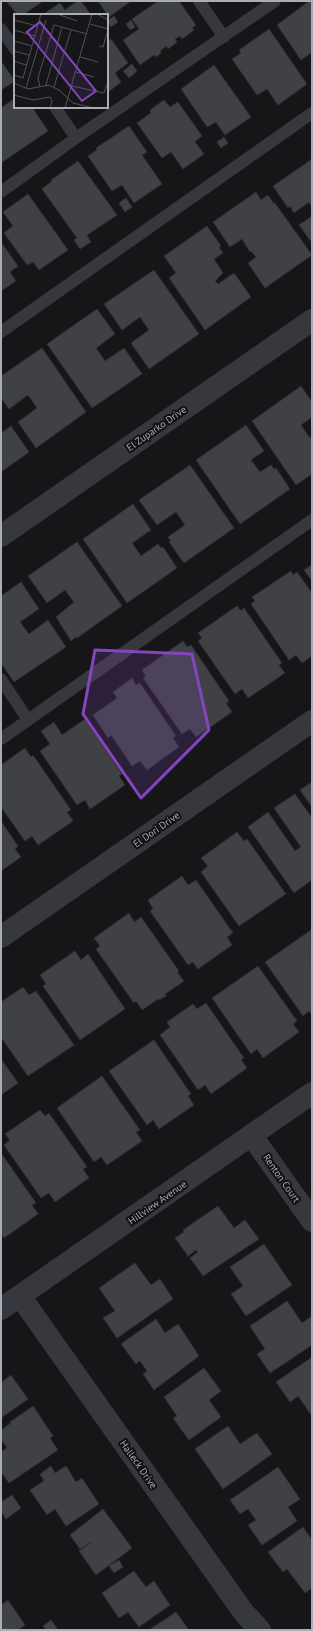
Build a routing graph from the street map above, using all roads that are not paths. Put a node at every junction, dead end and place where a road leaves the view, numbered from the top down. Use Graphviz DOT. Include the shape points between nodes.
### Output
graph roads {
  1 [pos="199,1"];
  2 [pos="275,1"];
  3 [pos="1,29"];
  4 [pos="224,37"];
  5 [pos="14,48"];
  6 [pos="56,108"];
  7 [pos="310,118"];
  8 [pos="76,138"];
  9 [pos="1,192"];
  10 [pos="312,320"];
  11 [pos="1,332"];
  12 [pos="312,520"];
  13 [pos="1,536"];
  14 [pos="1,679"];
  15 [pos="28,720"];
  16 [pos="312,721"];
  17 [pos="1,739"];
  18 [pos="1,937"];
  19 [pos="312,1093"];
  20 [pos="252,1136"];
  21 [pos="312,1221"];
  22 [pos="20,1296"];
  23 [pos="1,1309"];
  24 [pos="260,1630"];
  1 -- 4 [label="lane"];
  2 -- 4 [label="lane"];
  3 -- 5 [label="lane"];
  4 -- 8 [label="lane"];
  6 -- 8 [label="lane"];
  7 -- 11 [label="lane"];
  8 -- 9 [label="lane"];
  10 -- 13 [label="street, El Zuparko Drive"];
  12 -- 15 [label="lane"];
  14 -- 15 [label="lane"];
  15 -- 17 [label="lane"];
  16 -- 18 [label="street, El Dori Drive"];
  19 -- 20 [label="street, Hillview Avenue"];
  20 -- 21 [label="street, Renton Court"];
  20 -- 22 [label="street, Hillview Avenue"];
  22 -- 23 [label="street, Hillview Avenue"];
  22 -- 24 [label="street, Halleck Drive" via="244,1614"];
}
